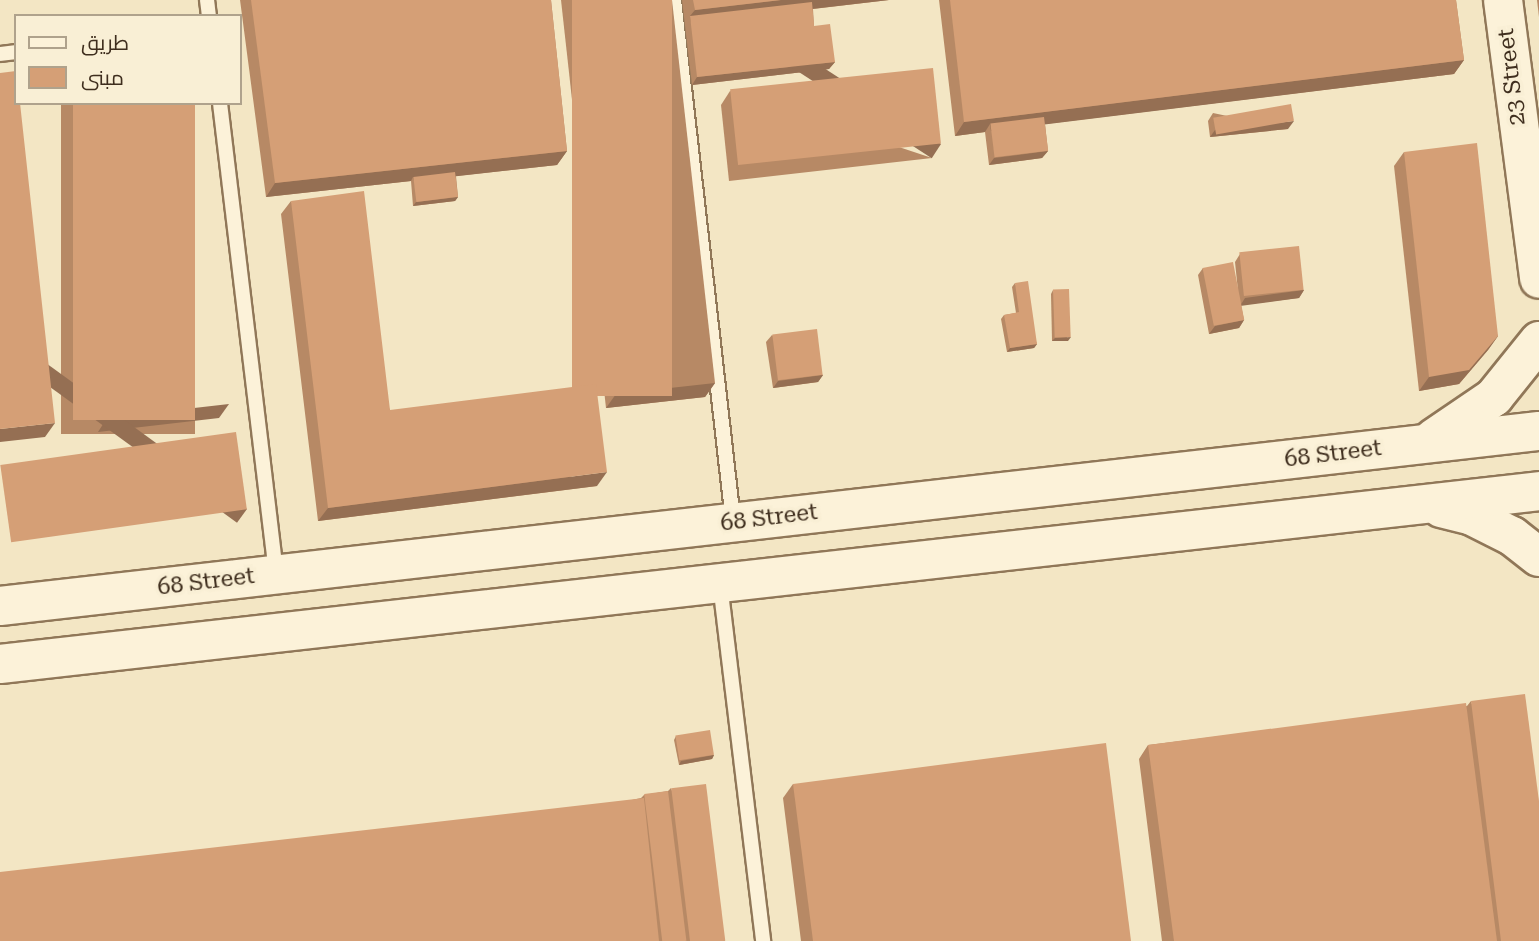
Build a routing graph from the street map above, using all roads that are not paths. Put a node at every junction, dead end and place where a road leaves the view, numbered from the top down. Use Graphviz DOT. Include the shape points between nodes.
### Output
graph roads {
  1 [pos="674,0"];
  2 [pos="1503,0"];
  3 [pos="219,105"];
  4 [pos="1533,207"];
  5 [pos="1539,279"];
  6 [pos="1539,341"];
  7 [pos="1539,431"];
  8 [pos="1424,443"];
  9 [pos="1539,491"];
  10 [pos="1428,505"];
  11 [pos="733,523"];
  12 [pos="1539,557"];
  13 [pos="276,574"];
  14 [pos="719,582"];
  15 [pos="0,606"];
  16 [pos="0,664"];
  17 [pos="762,941"];
  1 -- 11 [label="lane"];
  2 -- 4 [label="street, 23 Street"];
  3 -- 13 [label="lane"];
  4 -- 5 [label="street, 23 Street"];
  6 -- 8 [label="street" via="1494,397"];
  7 -- 8 [label="street, 68 Street"];
  8 -- 11 [label="street, 68 Street"];
  9 -- 10 [label="street"];
  10 -- 12 [label="street" via="1472,516 1512,536"];
  10 -- 14 [label="street"];
  11 -- 13 [label="street, 68 Street"];
  13 -- 15 [label="street, 68 Street"];
  14 -- 16 [label="street"];
  14 -- 17 [label="lane"];
}
